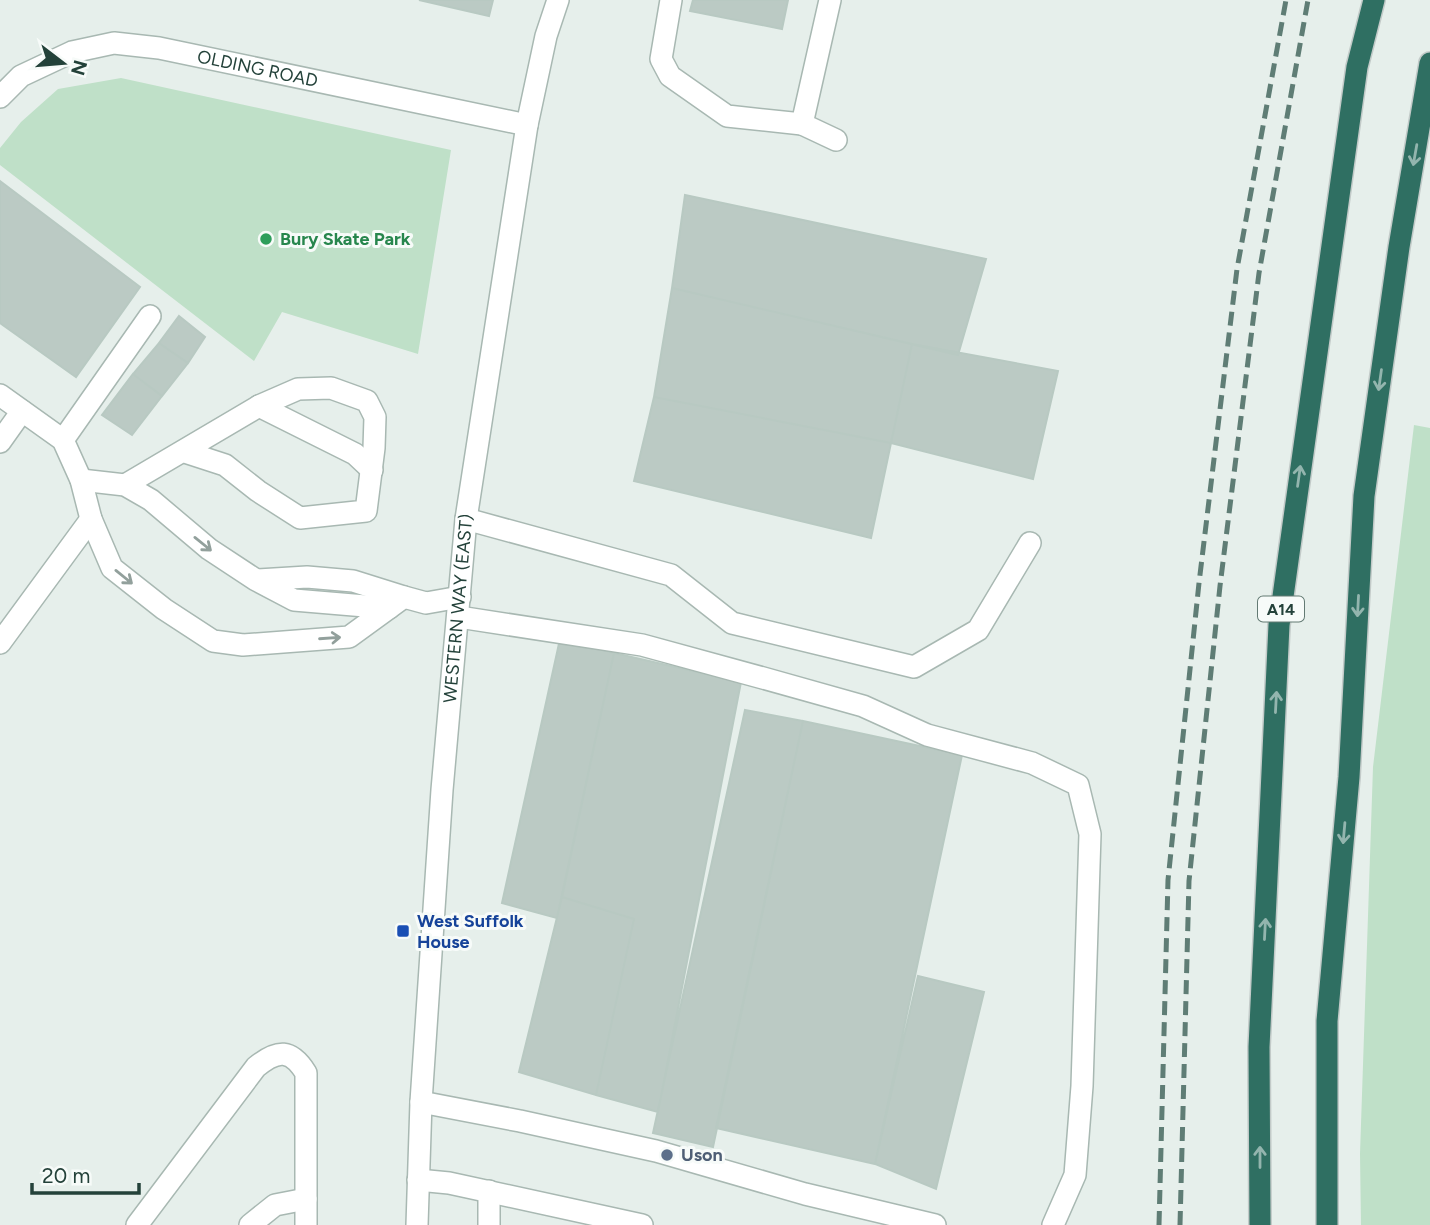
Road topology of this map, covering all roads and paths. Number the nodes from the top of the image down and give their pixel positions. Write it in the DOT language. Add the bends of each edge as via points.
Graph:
graph roads {
  1 [pos="558,0"];
  2 [pos="671,0"];
  3 [pos="830,0"];
  4 [pos="1374,0"];
  5 [pos="1430,64"];
  6 [pos="0,97"];
  7 [pos="802,124"];
  8 [pos="527,125"];
  9 [pos="836,140"];
  10 [pos="149,316"];
  11 [pos="0,395"];
  12 [pos="259,406"];
  13 [pos="22,411"];
  14 [pos="63,440"];
  15 [pos="0,442"];
  16 [pos="185,452"];
  17 [pos="372,470"];
  18 [pos="81,480"];
  19 [pos="125,485"];
  20 [pos="91,519"];
  21 [pos="466,519"];
  22 [pos="1030,543"];
  23 [pos="396,602"];
  24 [pos="459,607"];
  25 [pos="0,643"];
  26 [pos="421,1102"];
  27 [pos="418,1180"];
  28 [pos="489,1192"];
  29 [pos="306,1199"];
  30 [pos="138,1225"];
  31 [pos="250,1225"];
  32 [pos="306,1225"];
  33 [pos="417,1225"];
  34 [pos="489,1225"];
  35 [pos="642,1225"];
  36 [pos="935,1225"];
  37 [pos="1053,1225"];
  38 [pos="1260,1225"];
  39 [pos="1327,1225"];
  1 -- 8 [label="street, WESTERN WAY (EAST)"];
  2 -- 7 [label="street" via="661,59 670,76 727,116"];
  3 -- 7 [label="street"];
  38 -- 4 [label="highway, A14, one-way" via="1259,1047 1279,625 1357,67"];
  5 -- 39 [label="highway, one-way" via="1364,496 1349,777 1327,1021"];
  6 -- 8 [label="street, OLDING ROAD" via="21,76 72,52 114,43 159,48"];
  7 -- 9 [label="street"];
  8 -- 21 [label="street, WESTERN WAY (EAST)"];
  10 -- 14 [label="street"];
  11 -- 13 [label="street"];
  12 -- 16 [label="street"];
  12 -- 17 [label="street" via="355,454"];
  12 -- 17 [label="street" via="298,388 331,388 367,401 375,417"];
  13 -- 14 [label="street"];
  13 -- 15 [label="street"];
  14 -- 18 [label="street"];
  16 -- 17 [label="street" via="225,465 300,518 366,511"];
  16 -- 19 [label="street"];
  18 -- 19 [label="street"];
  18 -- 20 [label="street"];
  19 -- 23 [label="street, one-way" via="256,580 307,577 354,581"];
  20 -- 23 [label="street, one-way" via="112,568 164,610 214,641 243,645 349,637"];
  20 -- 25 [label="street"];
  21 -- 22 [label="street" via="671,575 732,623 914,667 978,630"];
  21 -- 24 [label="street, WESTERN WAY (EAST)"];
  23 -- 24 [label="street"];
  24 -- 26 [label="street, WESTERN WAY (EAST)"];
  24 -- 37 [label="street" via="642,645 863,706 927,735 1032,763 1078,785 1090,834 1082,1086 1075,1175"];
  26 -- 27 [label="street, WESTERN WAY (EAST)"];
  26 -- 36 [label="street" via="656,1152"];
  27 -- 28 [label="street"];
  27 -- 33 [label="street, WESTERN WAY (EAST)"];
  28 -- 34 [label="street"];
  28 -- 35 [label="street"];
  29 -- 30 [label="street" via="306,1073 297,1059 270,1055 256,1067"];
  29 -- 31 [label="street" via="275,1205"];
  29 -- 32 [label="street"];
}
